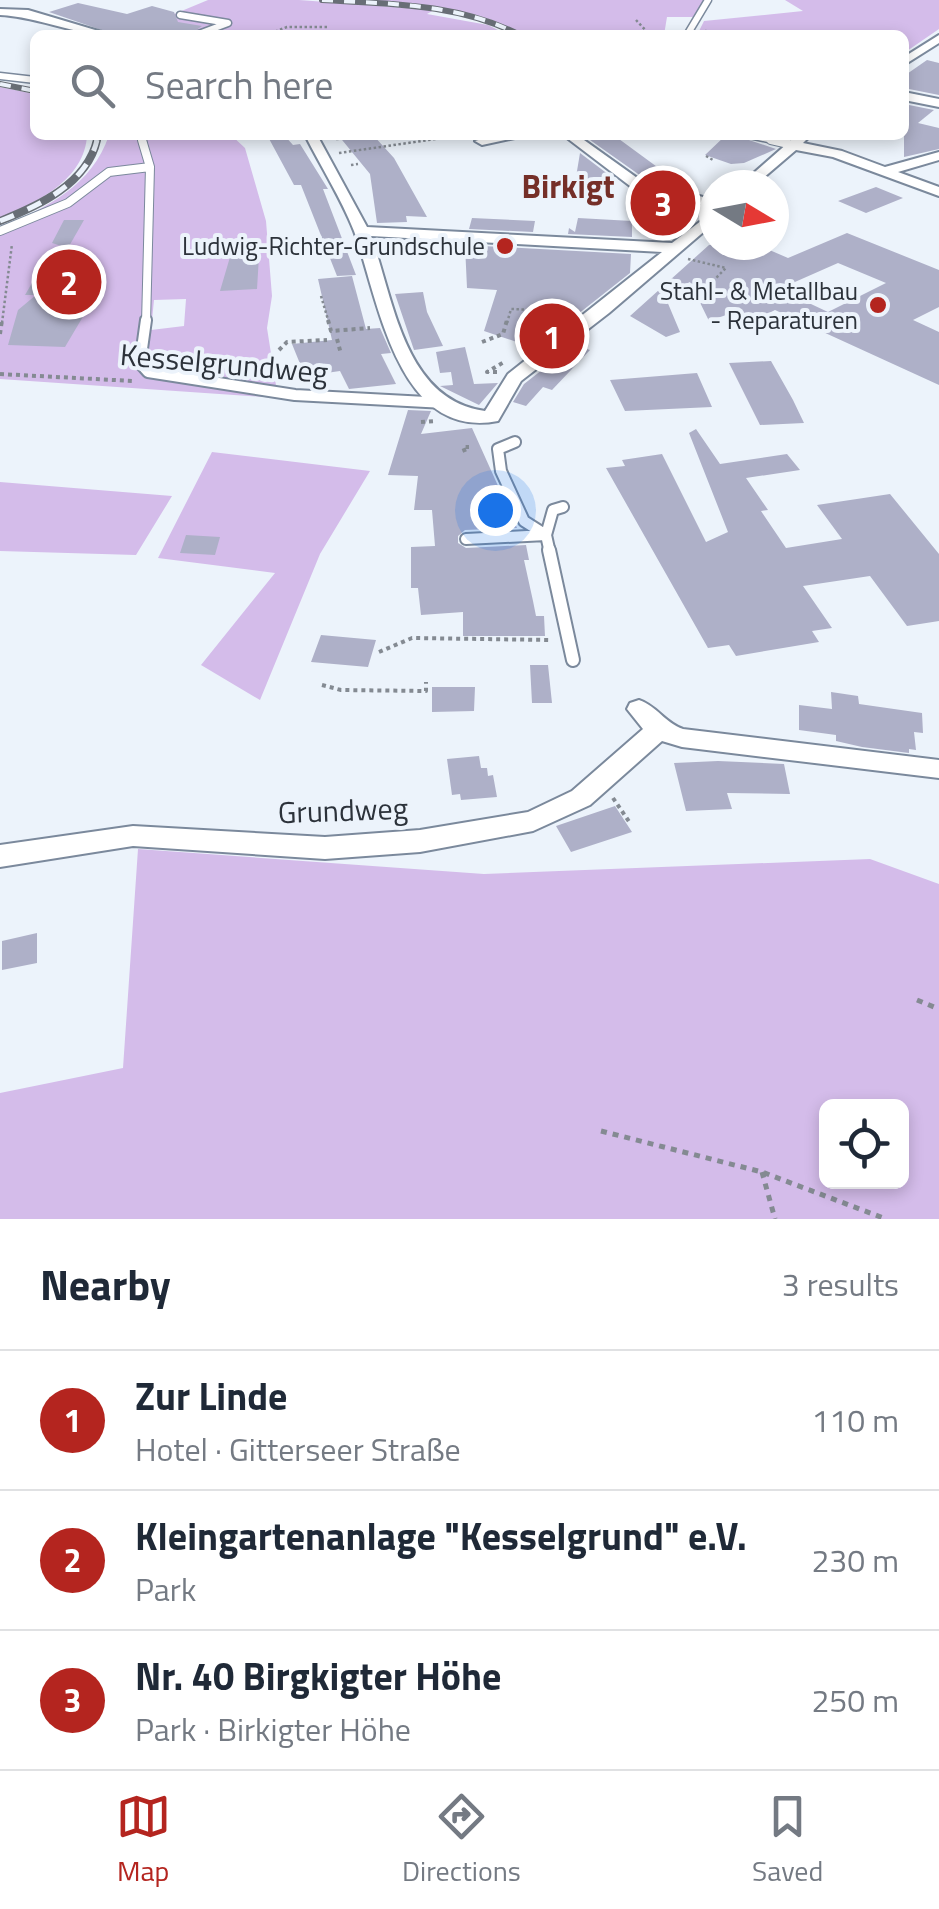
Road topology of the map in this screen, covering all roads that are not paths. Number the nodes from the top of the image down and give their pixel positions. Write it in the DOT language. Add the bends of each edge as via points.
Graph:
graph roads {
  1 [pos="708,0"];
  2 [pos="0,12"];
  3 [pos="180,15"];
  4 [pos="89,30"];
  5 [pos="209,30"];
  6 [pos="690,30"];
  7 [pos="939,38"];
  8 [pos="909,59"];
  9 [pos="0,76"];
  10 [pos="30,79"];
  11 [pos="909,97"];
  12 [pos="939,104"];
  13 [pos="142,140"];
  14 [pos="313,140"];
  15 [pos="576,140"];
  16 [pos="799,140"];
  17 [pos="939,156"];
  18 [pos="150,166"];
  19 [pos="764,170"];
  20 [pos="887,172"];
  21 [pos="939,192"];
  22 [pos="699,200"];
  23 [pos="0,231"];
  24 [pos="362,231"];
  25 [pos="699,231"];
  26 [pos="679,253"];
  27 [pos="445,403"];
  28 [pos="515,442"];
  29 [pos="562,507"];
  30 [pos="546,536"];
  31 [pos="466,539"];
  32 [pos="573,660"];
  33 [pos="639,708"];
  34 [pos="658,730"];
  35 [pos="939,769"];
  36 [pos="0,856"];
  1 -- 6 [label="lane"];
  2 -- 4 [label="street" via="28,12"];
  3 -- 5 [label="lane" via="228,23"];
  7 -- 8 [label="street"];
  9 -- 10 [label="lane"];
  11 -- 12 [label="street"];
  13 -- 18 [label="lane"];
  14 -- 24 [label="street"];
  15 -- 22 [label="street" via="635,183"];
  16 -- 19 [label="street"];
  16 -- 20 [label="street"];
  17 -- 20 [label="street"];
  18 -- 23 [label="lane" via="109,172 68,202"];
  18 -- 27 [label="lane, Kesselgrundweg" via="148,308 140,363 148,372 252,390"];
  20 -- 21 [label="street"];
  24 -- 26 [label="street"];
  24 -- 27 [label="street" via="401,352 418,380"];
  25 -- 26 [label="street"];
  26 -- 27 [label="street" via="514,378 490,416 467,416"];
  28 -- 30 [label="lane" via="498,448 501,471 524,521"];
  29 -- 30 [label="lane" via="553,510"];
  30 -- 31 [label="lane"];
  30 -- 32 [label="lane"];
  33 -- 34 [label="street"];
  34 -- 35 [label="street"];
  34 -- 36 [label="street, Grundweg" via="580,798 533,821 420,841 325,848 134,836"];
}
